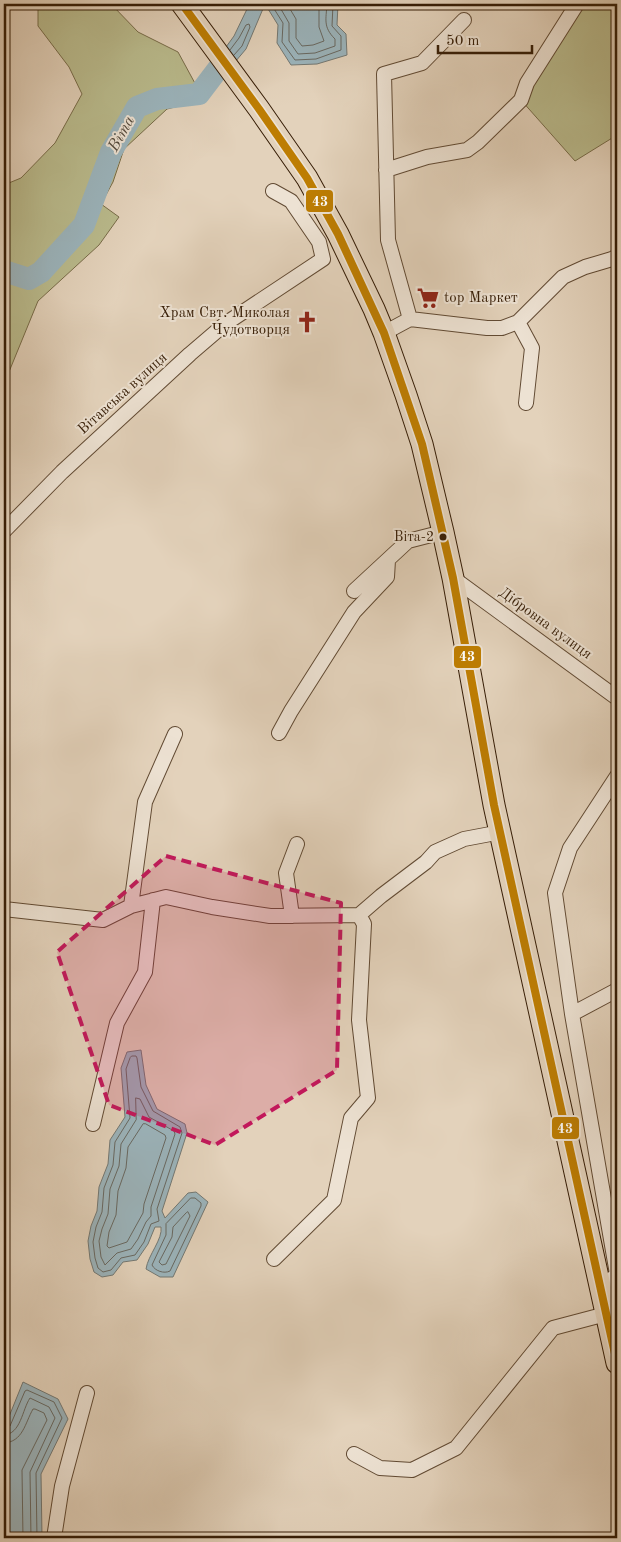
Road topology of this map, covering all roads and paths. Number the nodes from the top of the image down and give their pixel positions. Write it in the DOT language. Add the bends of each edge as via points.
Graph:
graph roads {
  1 [pos="182,4"];
  2 [pos="578,4"];
  3 [pos="464,20"];
  4 [pos="386,170"];
  5 [pos="273,191"];
  6 [pos="617,256"];
  7 [pos="410,319"];
  8 [pos="518,322"];
  9 [pos="384,333"];
  10 [pos="526,403"];
  11 [pos="4,530"];
  12 [pos="443,532"];
  13 [pos="388,560"];
  14 [pos="453,578"];
  15 [pos="354,591"];
  16 [pos="616,694"];
  17 [pos="280,733"];
  18 [pos="175,734"];
  19 [pos="617,776"];
  20 [pos="501,832"];
  21 [pos="296,844"];
  22 [pos="153,900"];
  23 [pos="131,906"];
  24 [pos="4,909"];
  25 [pos="359,914"];
  26 [pos="292,916"];
  27 [pos="617,990"];
  28 [pos="572,1014"];
  29 [pos="93,1124"];
  30 [pos="274,1259"];
  31 [pos="601,1289"];
  32 [pos="606,1314"];
  33 [pos="617,1363"];
  34 [pos="87,1393"];
  35 [pos="354,1454"];
  36 [pos="54,1538"];
  1 -- 9 [label="main road" via="307,178 338,234"];
  2 -- 4 [label="street" via="527,83 521,100 478,142 468,150 426,157"];
  3 -- 4 [label="street" via="422,63 384,74"];
  4 -- 7 [label="street" via="388,240"];
  5 -- 11 [label="street, Вітавська вулиця" via="291,202 320,242 323,259 211,336 62,472"];
  6 -- 8 [label="street" via="563,277"];
  7 -- 8 [label="street" via="487,328 502,328"];
  7 -- 9 [label="street"];
  8 -- 10 [label="street" via="532,348"];
  9 -- 12 [label="main road" via="422,444"];
  12 -- 13 [label="street" via="408,541"];
  12 -- 14 [label="main road"];
  13 -- 15 [label="street"];
  13 -- 17 [label="street" via="387,577 354,612"];
  14 -- 16 [label="street, Дібровна вулиця"];
  14 -- 20 [label="main road"];
  18 -- 23 [label="street" via="145,802"];
  19 -- 28 [label="street" via="570,848 555,893"];
  20 -- 25 [label="street" via="464,839 435,852"];
  20 -- 31 [label="main road"];
  21 -- 26 [label="street" via="286,873"];
  22 -- 23 [label="street"];
  22 -- 26 [label="street" via="166,897 270,916"];
  22 -- 29 [label="street" via="145,972 117,1023"];
  23 -- 24 [label="street" via="103,920"];
  25 -- 26 [label="street"];
  25 -- 30 [label="street" via="364,924 359,1020 368,1098 351,1118 334,1200"];
  27 -- 28 [label="street"];
  28 -- 31 [label="street" via="617,1274"];
  31 -- 32 [label="main road"];
  32 -- 33 [label="main road"];
  32 -- 35 [label="street" via="553,1328 456,1448 412,1470 380,1468"];
  34 -- 36 [label="street" via="62,1486"];
}
